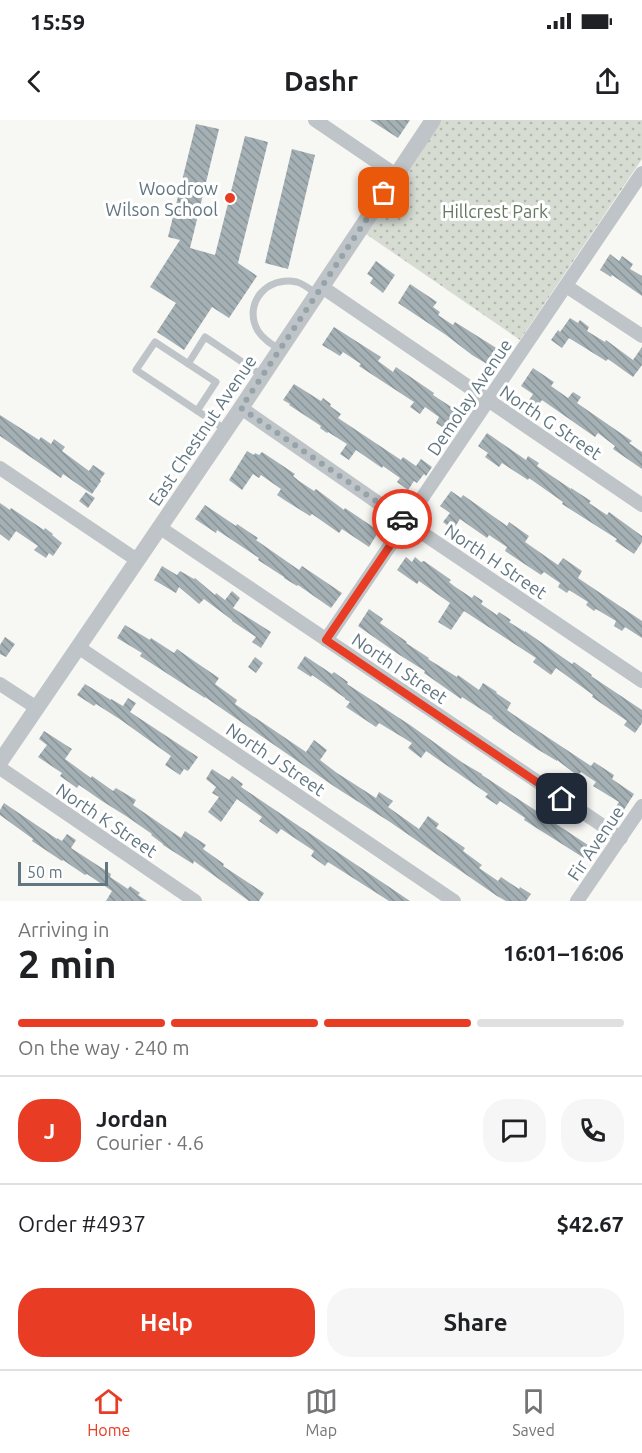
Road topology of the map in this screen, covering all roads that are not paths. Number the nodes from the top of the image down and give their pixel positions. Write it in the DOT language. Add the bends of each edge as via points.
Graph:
graph roads {
  1 [pos="315,120"];
  2 [pos="434,120"];
  3 [pos="642,173"];
  4 [pos="396,175"];
  5 [pos="566,286"];
  6 [pos="320,290"];
  7 [pos="642,336"];
  8 [pos="280,350"];
  9 [pos="188,364"];
  10 [pos="263,376"];
  11 [pos="488,401"];
  12 [pos="241,408"];
  13 [pos="197,411"];
  14 [pos="226,430"];
  15 [pos="0,468"];
  16 [pos="642,505"];
  17 [pos="406,522"];
  18 [pos="159,527"];
  19 [pos="137,560"];
  20 [pos="326,640"];
  21 [pos="78,647"];
  22 [pos="642,681"];
  23 [pos="0,684"];
  24 [pos="37,708"];
  25 [pos="0,762"];
  26 [pos="0,768"];
  27 [pos="642,806"];
  28 [pos="621,838"];
  29 [pos="195,901"];
  30 [pos="454,901"];
  31 [pos="577,901"];
  1 -- 4 [label="street"];
  2 -- 4 [label="street, East Chestnut Avenue"];
  3 -- 5 [label="street, Demolay Avenue"];
  4 -- 6 [label="street, East Chestnut Avenue"];
  5 -- 7 [label="street"];
  5 -- 11 [label="street, Demolay Avenue"];
  6 -- 8 [label="street, East Chestnut Avenue"];
  6 -- 8 [label="lane" via="284,280 259,295 254,323 258,332"];
  6 -- 11 [label="street, North G Street"];
  8 -- 10 [label="street, East Chestnut Avenue"];
  9 -- 10 [label="lane" via="205,337"];
  9 -- 13 [label="lane" via="216,382"];
  9 -- 13 [label="lane" via="155,342 136,370"];
  10 -- 12 [label="street, East Chestnut Avenue"];
  11 -- 16 [label="street, North G Street"];
  11 -- 17 [label="street, Demolay Avenue"];
  12 -- 14 [label="street, East Chestnut Avenue"];
  12 -- 17 [label="street, North H Street"];
  13 -- 14 [label="lane"];
  14 -- 18 [label="street, East Chestnut Avenue"];
  15 -- 19 [label="street"];
  17 -- 20 [label="street, Demolay Avenue"];
  17 -- 22 [label="street, North H Street"];
  18 -- 19 [label="street, East Chestnut Avenue"];
  18 -- 20 [label="street, North I Street"];
  19 -- 21 [label="street, East Chestnut Avenue"];
  20 -- 28 [label="street, North I Street"];
  21 -- 24 [label="street, East Chestnut Avenue"];
  21 -- 30 [label="street, North J Street"];
  23 -- 24 [label="street"];
  24 -- 25 [label="street, East Chestnut Avenue"];
  26 -- 29 [label="street, North K Street"];
  27 -- 28 [label="street, Fir Avenue"];
  28 -- 31 [label="street, Fir Avenue"];
}
